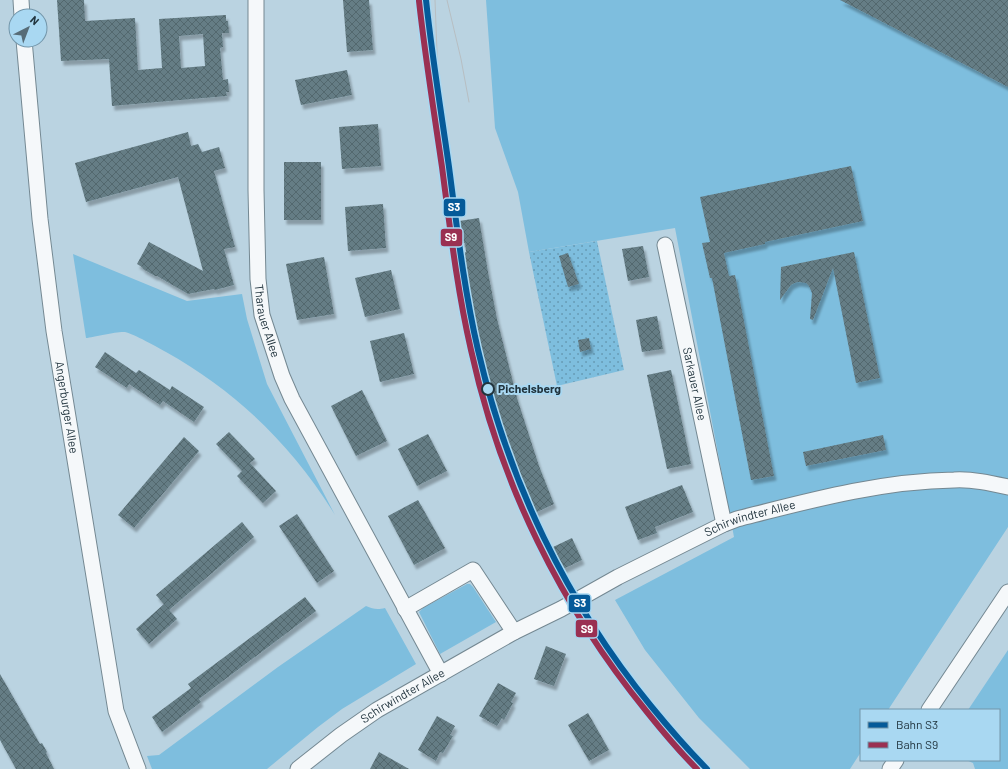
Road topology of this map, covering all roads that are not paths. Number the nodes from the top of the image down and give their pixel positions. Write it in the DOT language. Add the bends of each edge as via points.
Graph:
graph roads {
  1 [pos="256,0"];
  2 [pos="25,48"];
  3 [pos="665,245"];
  4 [pos="1008,487"];
  5 [pos="724,524"];
  6 [pos="1008,592"];
  7 [pos="405,609"];
  8 [pos="514,632"];
  9 [pos="441,674"];
  10 [pos="930,709"];
  11 [pos="138,769"];
  12 [pos="298,769"];
  1 -- 7 [label="street, Tharauer Allee" via="256,190 258,279 262,315 292,399"];
  2 -- 11 [label="street, Angerburger Allee" via="40,219 54,331 116,711"];
  3 -- 5 [label="street, Sarkauer Allee"];
  4 -- 5 [label="street, Schirwindter Allee" via="954,480 879,487 824,497"];
  5 -- 8 [label="street, Schirwindter Allee"];
  6 -- 10 [label="street"];
  7 -- 8 [label="street" via="473,570"];
  7 -- 9 [label="street, Tharauer Allee"];
  8 -- 9 [label="street, Schirwindter Allee"];
  9 -- 12 [label="street, Schirwindter Allee" via="377,710"];
}
